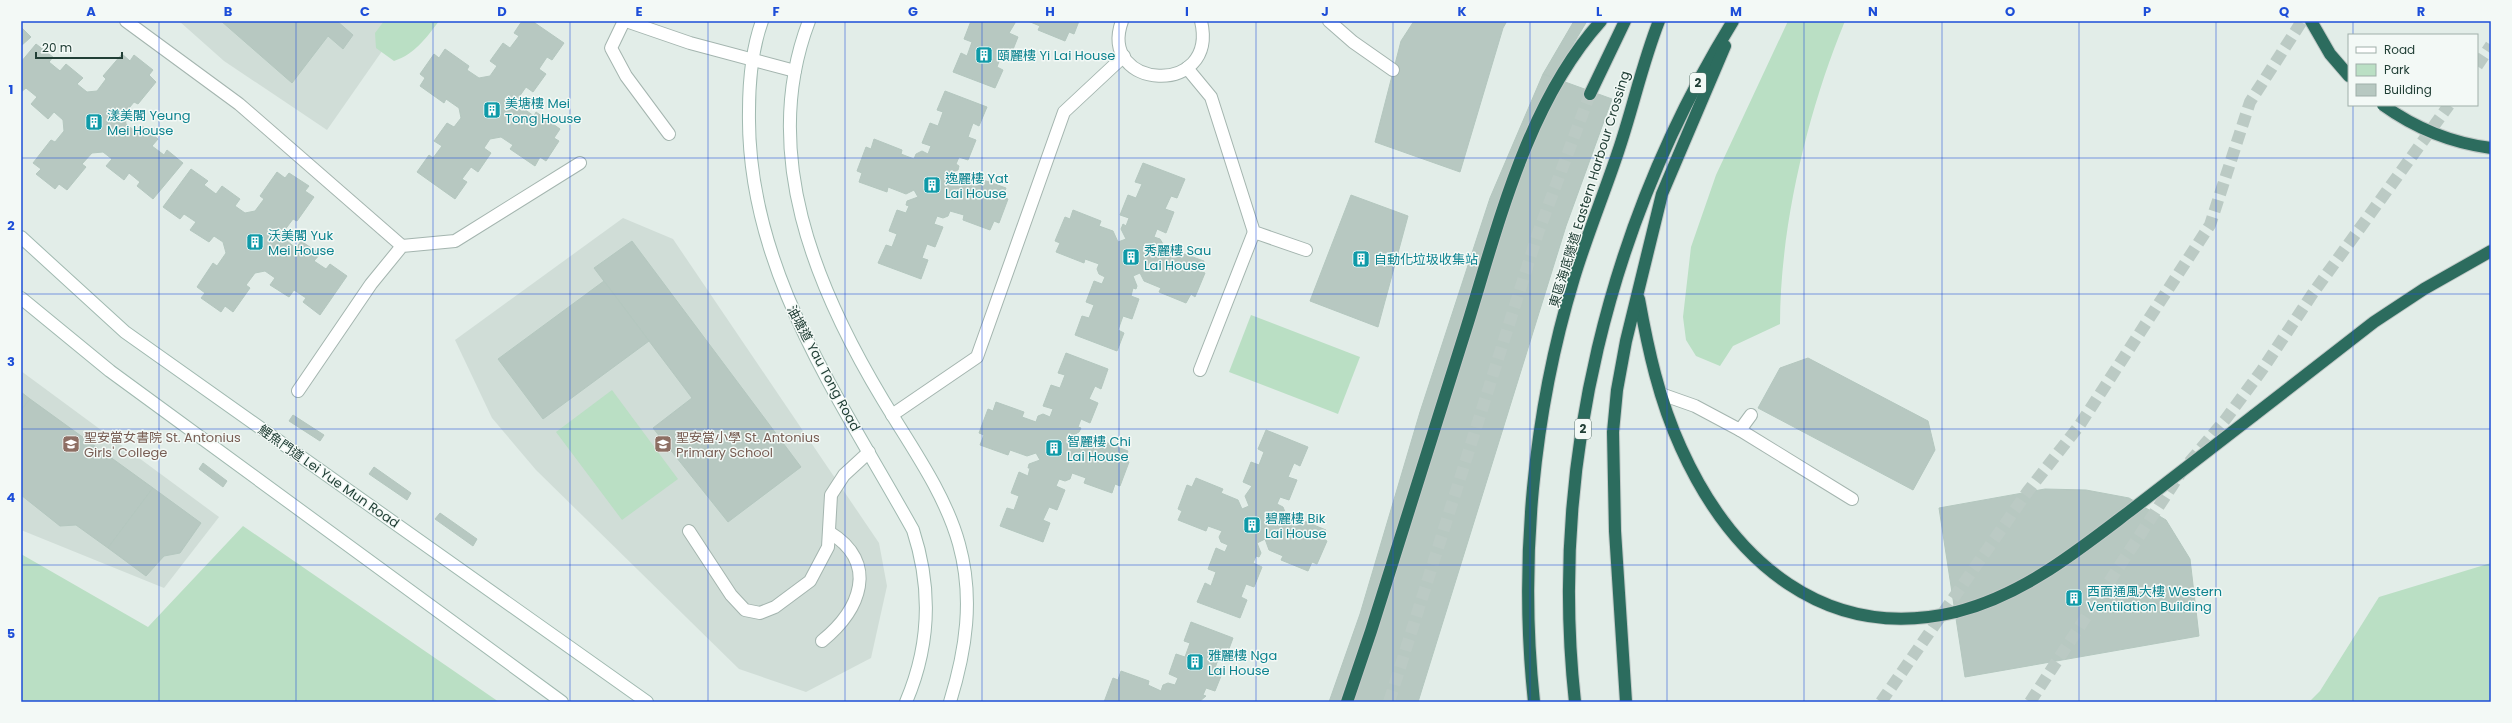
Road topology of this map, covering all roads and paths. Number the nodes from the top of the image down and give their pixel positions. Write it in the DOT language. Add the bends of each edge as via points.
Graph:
graph roads {
  1 [pos="126,21"];
  2 [pos="625,21"];
  3 [pos="762,21"];
  4 [pos="809,21"];
  5 [pos="1122,21"];
  6 [pos="1201,21"];
  7 [pos="1329,21"];
  8 [pos="1601,21"];
  9 [pos="1625,21"];
  10 [pos="1659,21"];
  11 [pos="1733,21"];
  12 [pos="1737,21"];
  13 [pos="2311,21"];
  14 [pos="1124,56"];
  15 [pos="753,60"];
  16 [pos="1187,68"];
  17 [pos="1393,70"];
  18 [pos="795,71"];
  19 [pos="2348,75"];
  20 [pos="1590,94"];
  21 [pos="2385,106"];
  22 [pos="669,134"];
  23 [pos="2491,148"];
  24 [pos="580,163"];
  25 [pos="1254,232"];
  26 [pos="21,237"];
  27 [pos="402,246"];
  28 [pos="1306,250"];
  29 [pos="2491,251"];
  30 [pos="1638,295"];
  31 [pos="21,298"];
  32 [pos="1200,370"];
  33 [pos="298,391"];
  34 [pos="1661,394"];
  35 [pos="892,415"];
  36 [pos="1751,415"];
  37 [pos="1740,430"];
  38 [pos="869,452"];
  39 [pos="1852,499"];
  40 [pos="689,531"];
  41 [pos="829,532"];
  42 [pos="822,641"];
  43 [pos="562,702"];
  44 [pos="647,702"];
  45 [pos="906,702"];
  46 [pos="950,702"];
  47 [pos="1347,702"];
  48 [pos="1534,702"];
  49 [pos="1575,702"];
  50 [pos="1626,702"];
  1 -- 27 [label="street" via="239,104"];
  2 -- 15 [label="street" via="690,43"];
  2 -- 22 [label="street" via="611,48 626,76"];
  3 -- 15 [label="street, 油塘道 Yau Tong Road"];
  4 -- 18 [label="street"];
  5 -- 14 [label="street" via="1119,43"];
  6 -- 16 [label="street" via="1202,46"];
  7 -- 17 [label="street" via="1353,42"];
  8 -- 47 [label="highway" via="1587,36 1557,81 1513,183 1372,631"];
  9 -- 20 [label="highway"];
  10 -- 48 [label="highway, 東區海底隧道 Eastern Harbour Crossing" via="1647,52 1618,151 1573,279 1543,413 1530,550 1529,618"];
  11 -- 49 [label="highway, 2" via="1709,61 1657,166 1633,228 1596,355 1575,485 1571,551 1570,618"];
  12 -- 30 [label="highway" via="1662,194"];
  13 -- 19 [label="highway" via="2330,54"];
  14 -- 16 [label="street" via="1133,68 1146,75 1160,78 1174,75"];
  14 -- 35 [label="street" via="1064,112 977,357"];
  15 -- 18 [label="street"];
  15 -- 38 [label="street, 油塘道 Yau Tong Road" via="749,97 749,151 759,213 771,255 812,351"];
  16 -- 25 [label="street" via="1211,97"];
  18 -- 35 [label="street" via="790,128 791,164 797,202 810,250 825,290 857,356"];
  21 -- 23 [label="highway, bridge" via="2420,127 2451,139"];
  24 -- 27 [label="street" via="455,241"];
  25 -- 28 [label="street"];
  25 -- 32 [label="street"];
  26 -- 44 [label="street, 鯉魚門道 Lei Yue Mun Road" via="125,332"];
  27 -- 33 [label="street" via="371,284"];
  29 -- 34 [label="highway, bridge" via="2424,289 2374,322 2067,558 2014,591 1989,602 1956,612 1917,619 1857,615 1817,601 1776,577 1743,545 1706,496 1681,448"];
  30 -- 34 [label="highway" via="1648,348"];
  30 -- 50 [label="highway" via="1626,342 1613,432 1615,531"];
  31 -- 43 [label="street" via="110,371"];
  34 -- 37 [label="street" via="1695,406"];
  35 -- 46 [label="street" via="946,510 959,545 968,610 965,642"];
  36 -- 37 [label="street"];
  37 -- 39 [label="street"];
  38 -- 41 [label="street" via="844,475 831,495"];
  38 -- 45 [label="street, 油塘道 Yau Tong Road" via="913,530 922,556 926,583 927,632"];
  40 -- 41 [label="street" via="731,595 745,610 760,613 775,607 810,581 828,547"];
  41 -- 42 [label="street" via="841,540 855,557 861,581 854,605 839,627"];
}
